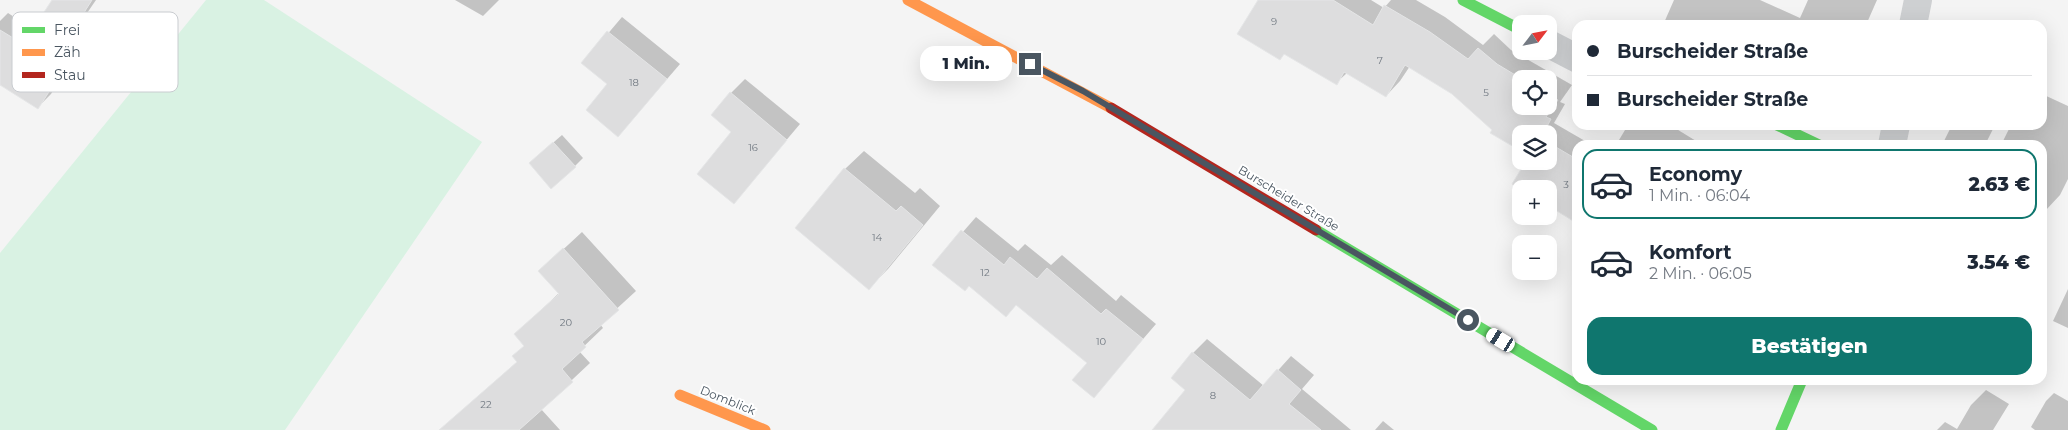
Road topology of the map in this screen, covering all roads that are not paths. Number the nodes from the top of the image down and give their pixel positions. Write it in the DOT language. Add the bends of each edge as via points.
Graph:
graph roads {
  1 [pos="908,0"];
  2 [pos="1463,0"];
  3 [pos="1918,0"];
  4 [pos="1915,20"];
  5 [pos="1512,25"];
  6 [pos="1558,49"];
  7 [pos="1572,56"];
  8 [pos="1788,130"];
  9 [pos="1808,140"];
  10 [pos="1572,382"];
  11 [pos="1576,385"];
  12 [pos="1800,385"];
  13 [pos="680,395"];
  14 [pos="765,430"];
  15 [pos="1652,430"];
  16 [pos="1781,430"];
  1 -- 10 [label="main road, Burscheider Straße" via="1083,91"];
  2 -- 5 [label="main road"];
  3 -- 4 [label="street"];
  6 -- 7 [label="street"];
  8 -- 9 [label="main road"];
  11 -- 15 [label="main road, Burscheider Straße"];
  12 -- 16 [label="main road"];
  13 -- 14 [label="main road, Domblick"];
}
